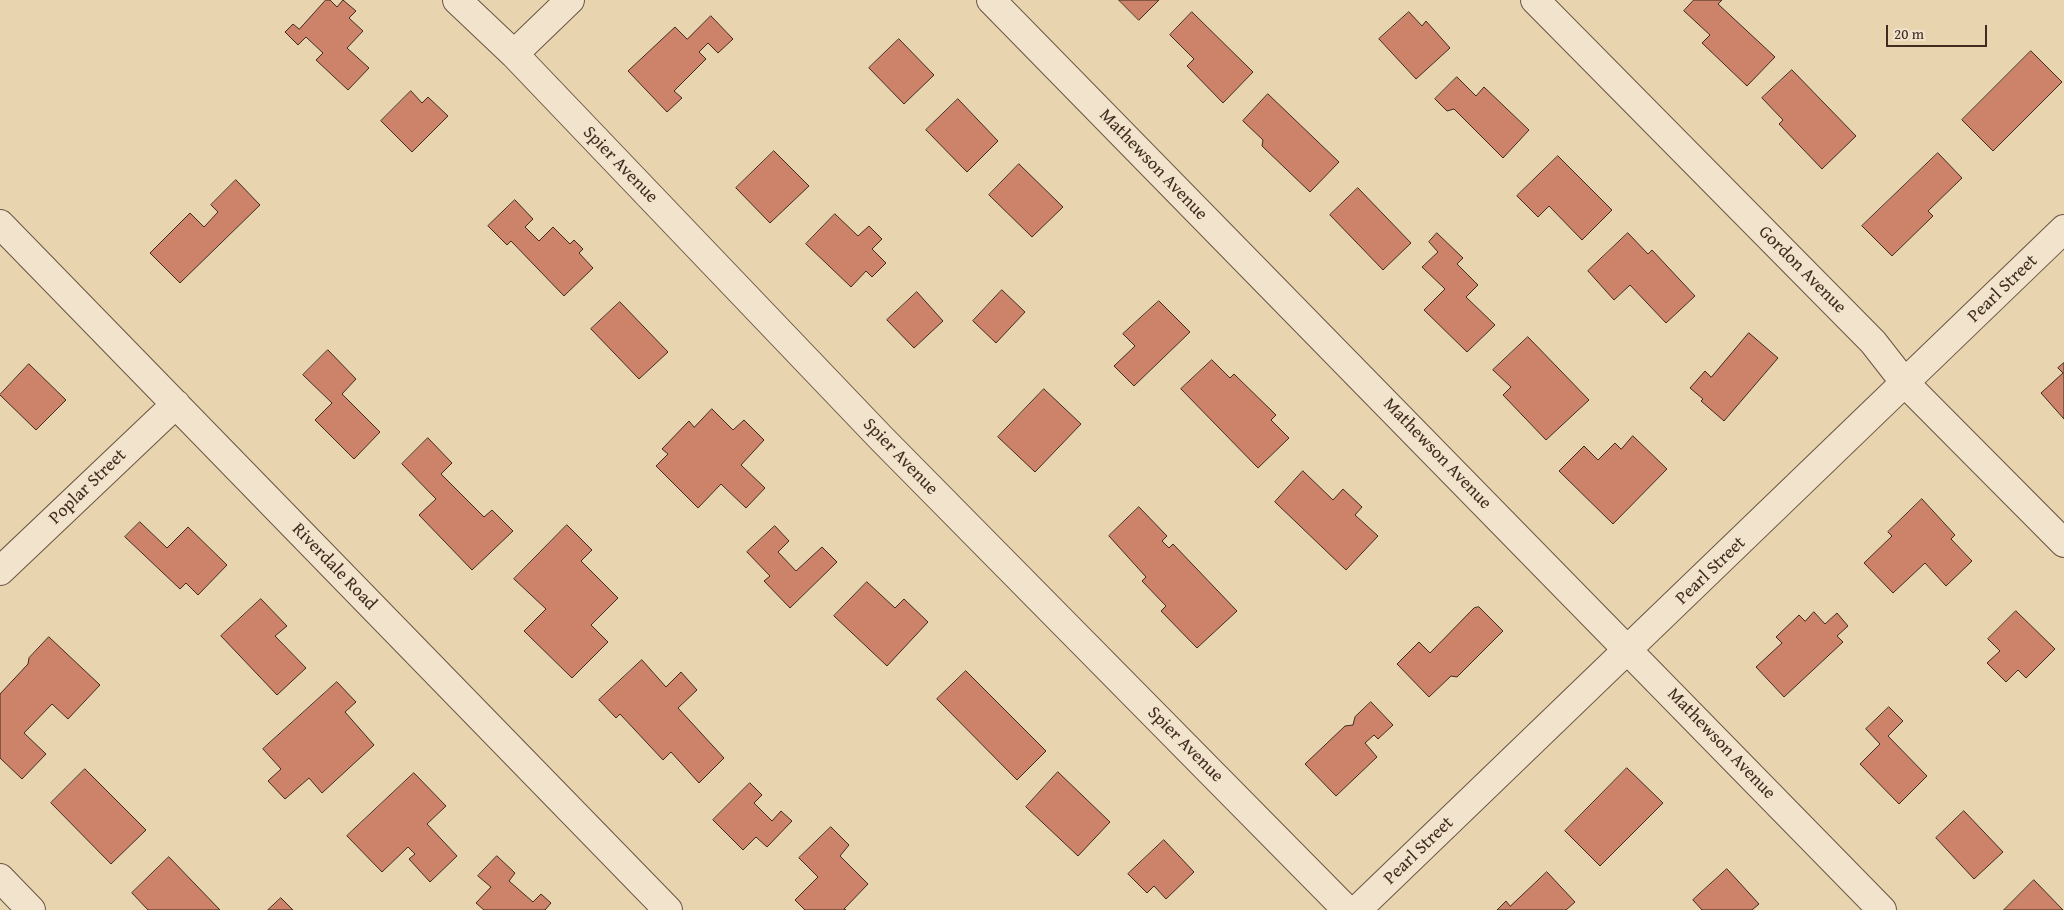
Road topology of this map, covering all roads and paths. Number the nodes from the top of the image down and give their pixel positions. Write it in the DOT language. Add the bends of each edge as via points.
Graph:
graph roads {
  1 [pos="458,0"];
  2 [pos="570,0"];
  3 [pos="991,0"];
  4 [pos="1536,0"];
  5 [pos="514,54"];
  6 [pos="0,224"];
  7 [pos="2064,230"];
  8 [pos="1905,383"];
  9 [pos="176,404"];
  10 [pos="2064,543"];
  11 [pos="0,571"];
  12 [pos="1629,650"];
  13 [pos="0,878"];
  14 [pos="31,910"];
  15 [pos="668,910"];
  16 [pos="1347,910"];
  17 [pos="1357,910"];
  18 [pos="1882,910"];
  1 -- 5 [label="street, Spier Avenue"];
  2 -- 5 [label="street"];
  3 -- 12 [label="street, Mathewson Avenue"];
  4 -- 8 [label="street, Gordon Avenue" via="1873,342"];
  5 -- 16 [label="street, Spier Avenue" via="881,438"];
  6 -- 9 [label="street, Riverdale Road"];
  7 -- 8 [label="street, Pearl Street"];
  8 -- 10 [label="street, Gordon Avenue"];
  8 -- 12 [label="street, Pearl Street"];
  9 -- 11 [label="street, Poplar Street"];
  9 -- 15 [label="street, Riverdale Road"];
  12 -- 17 [label="street, Pearl Street"];
  12 -- 18 [label="street, Mathewson Avenue"];
  13 -- 14 [label="street"];
}
